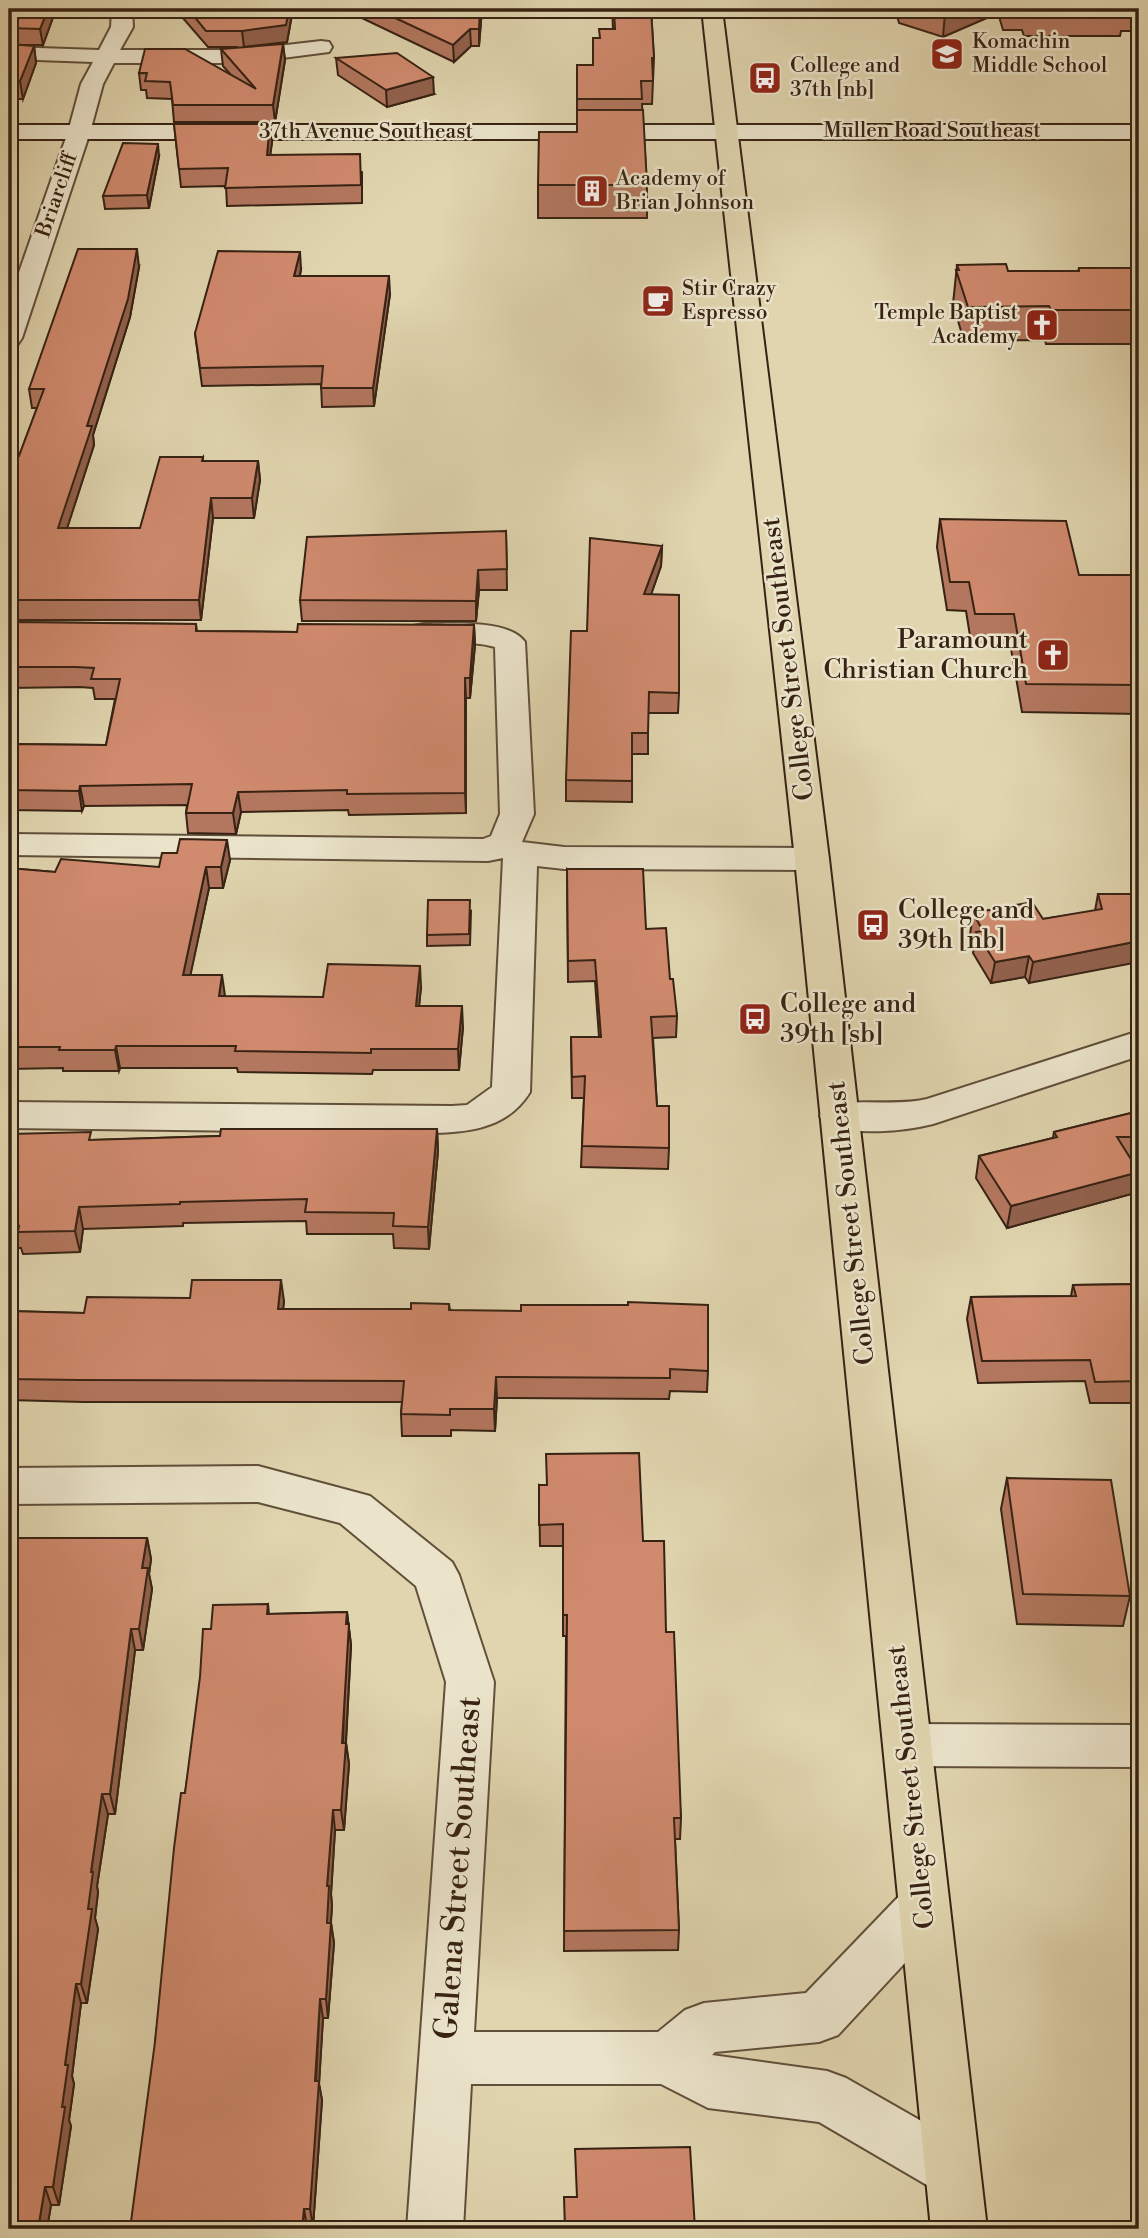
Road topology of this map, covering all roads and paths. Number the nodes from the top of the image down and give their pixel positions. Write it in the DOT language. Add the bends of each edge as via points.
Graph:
graph roads {
  1 [pos="122,9"];
  2 [pos="712,9"];
  3 [pos="321,47"];
  4 [pos="9,52"];
  5 [pos="109,55"];
  6 [pos="9,132"];
  7 [pos="79,132"];
  8 [pos="724,132"];
  9 [pos="1139,132"];
  10 [pos="9,338"];
  11 [pos="401,633"];
  12 [pos="9,845"];
  13 [pos="509,849"];
  14 [pos="812,859"];
  15 [pos="1139,1043"];
  16 [pos="9,1115"];
  17 [pos="839,1116"];
  18 [pos="9,1486"];
  19 [pos="909,1745"];
  20 [pos="1139,1746"];
  21 [pos="923,1907"];
  22 [pos="446,2058"];
  23 [pos="667,2058"];
  24 [pos="952,2169"];
  25 [pos="435,2229"];
  26 [pos="959,2229"];
  1 -- 5 [label="street, Briarcliff" via="122,27"];
  2 -- 8 [label="main road, College Street Southeast"];
  3 -- 5 [label="street" via="279,56"];
  4 -- 5 [label="street"];
  5 -- 7 [label="street, Briarcliff" via="92,85"];
  6 -- 7 [label="street, 37th Avenue Southeast"];
  7 -- 8 [label="street, 37th Avenue Southeast"];
  7 -- 10 [label="street, Briarcliff"];
  8 -- 9 [label="street, Mullen Road Southeast"];
  8 -- 14 [label="main road, College Street Southeast"];
  11 -- 13 [label="street" via="482,634 510,642 517,814 505,842"];
  12 -- 13 [label="street"];
  13 -- 14 [label="street" via="564,858"];
  13 -- 16 [label="street" via="511,1092 488,1114 424,1120"];
  14 -- 17 [label="main road, College Street Southeast"];
  15 -- 17 [label="street" via="953,1106 923,1113"];
  17 -- 19 [label="main road, College Street Southeast"];
  18 -- 22 [label="street, Galena Street Southeast" via="258,1484 354,1509 436,1575 470,1682"];
  19 -- 20 [label="street"];
  19 -- 21 [label="main road, College Street Southeast"];
  21 -- 23 [label="street" via="819,2017 704,2028"];
  21 -- 24 [label="main road, College Street Southeast"];
  22 -- 23 [label="street"];
  22 -- 25 [label="street, Galena Street Southeast"];
  23 -- 24 [label="street" via="708,2082 827,2097"];
  24 -- 26 [label="main road, College Street Southeast"];
}
